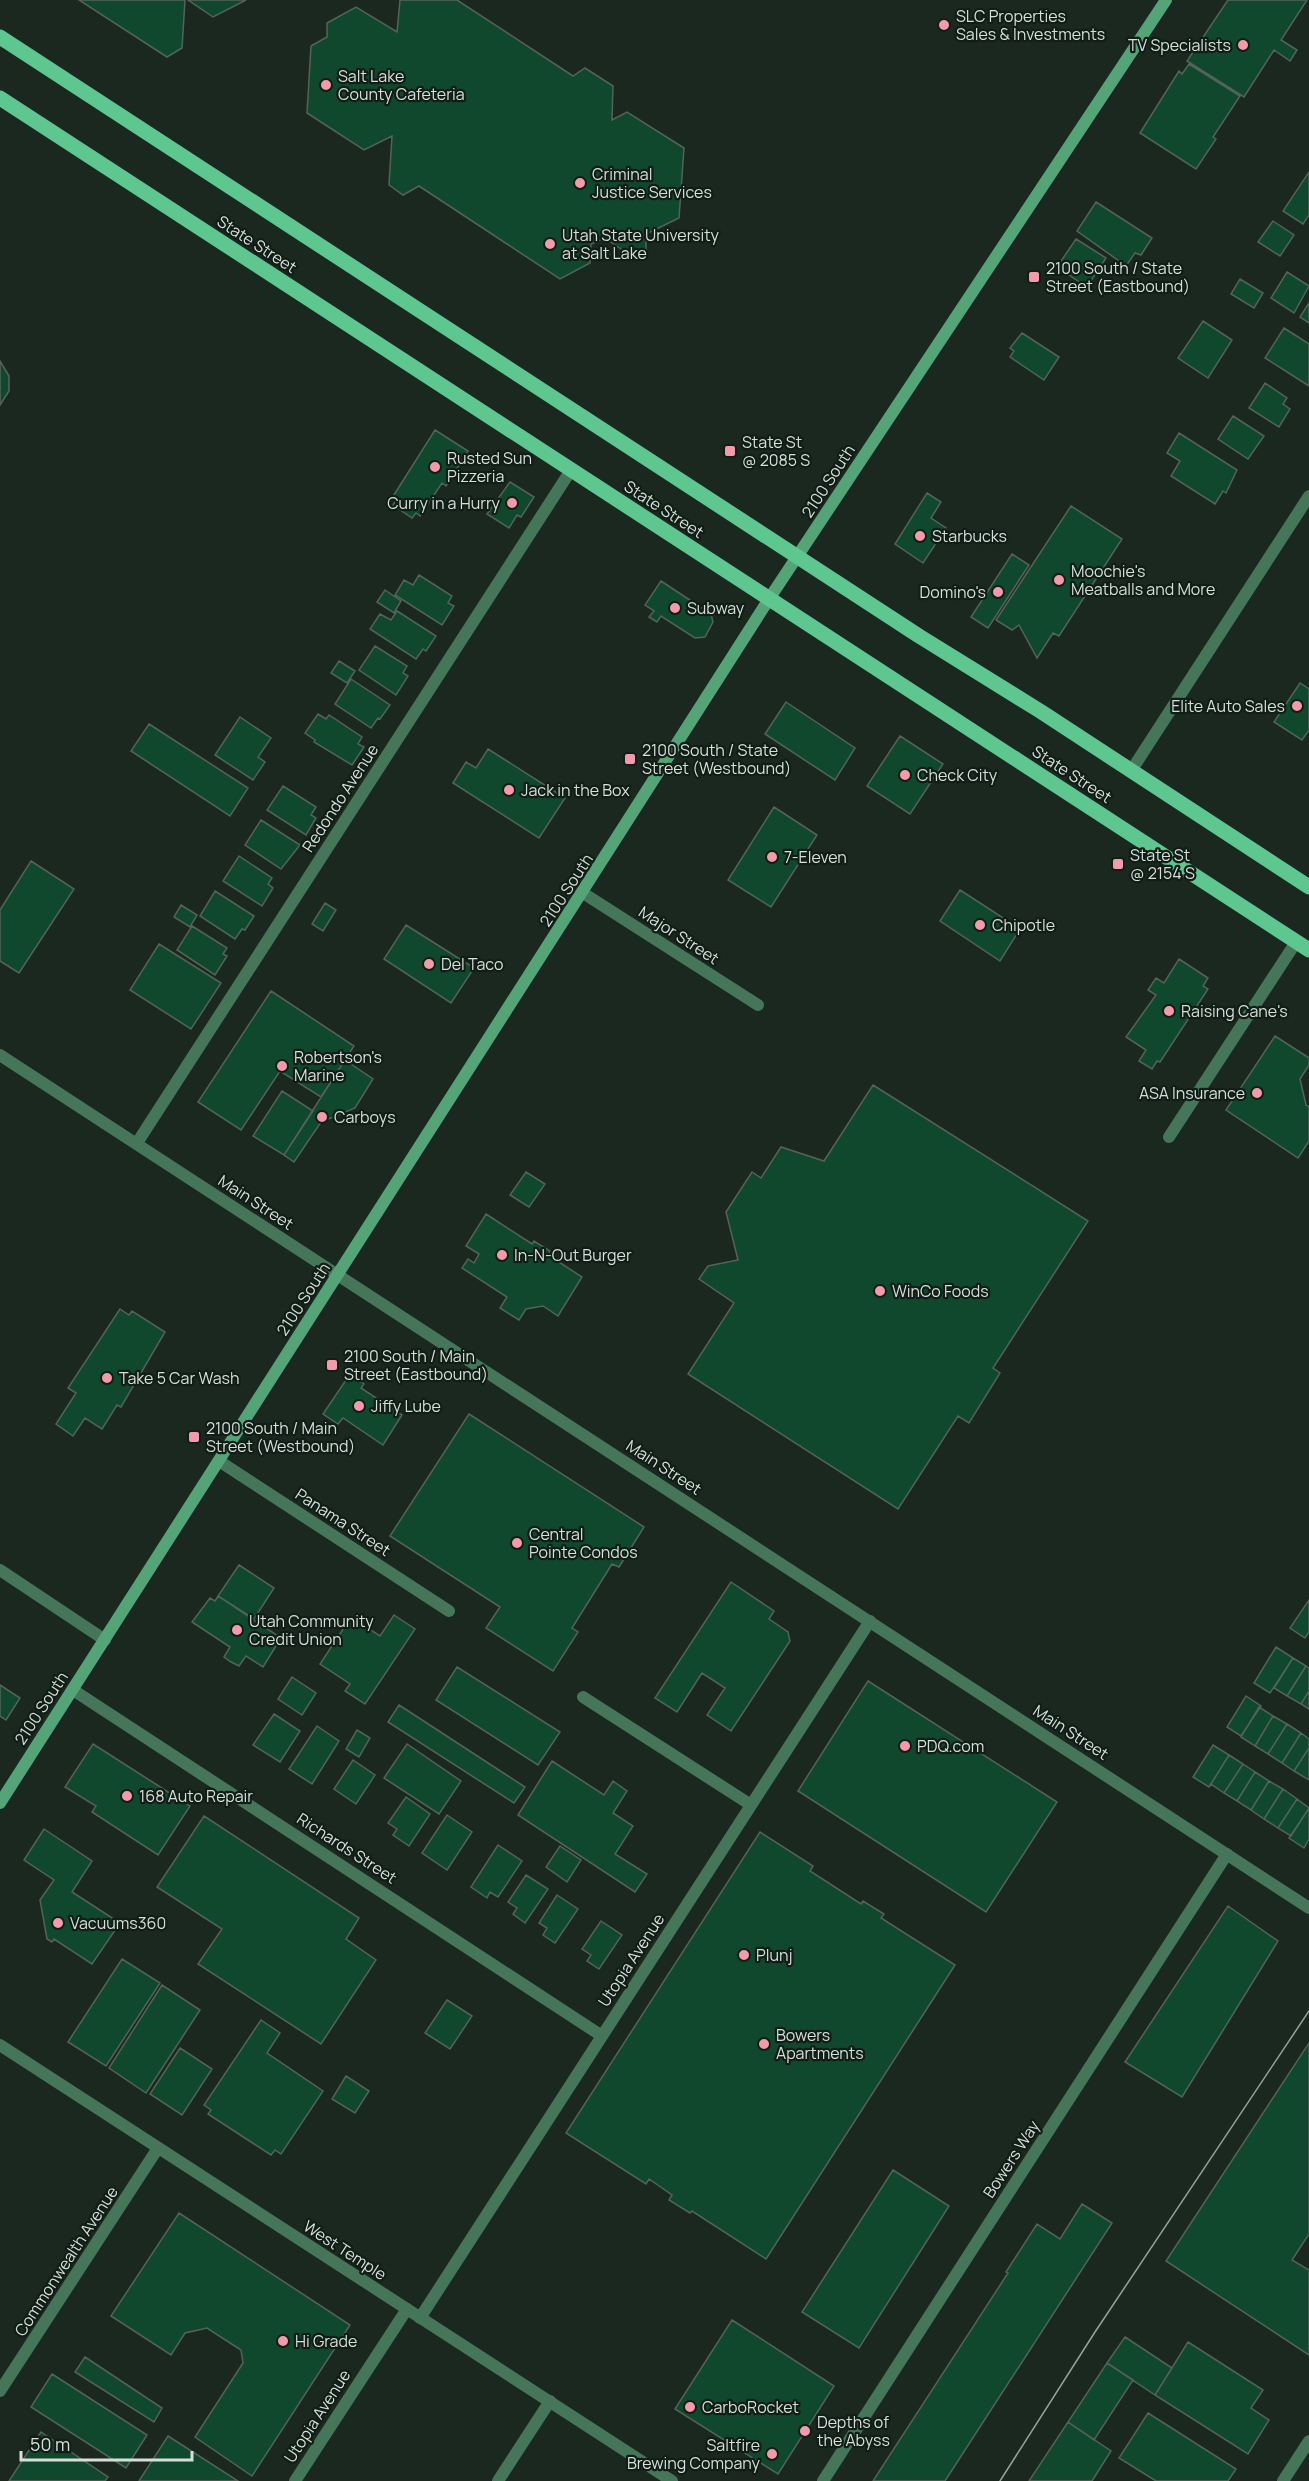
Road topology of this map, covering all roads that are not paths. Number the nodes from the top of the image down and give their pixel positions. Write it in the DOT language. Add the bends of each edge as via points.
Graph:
graph roads {
  1 [pos="1167,0"];
  2 [pos="0,37"];
  3 [pos="0,98"];
  4 [pos="571,470"];
  5 [pos="1309,496"];
  6 [pos="798,557"];
  7 [pos="769,599"];
  8 [pos="1131,771"];
  9 [pos="1309,887"];
  10 [pos="583,893"];
  11 [pos="1302,939"];
  12 [pos="1309,950"];
  13 [pos="758,1005"];
  14 [pos="0,1055"];
  15 [pos="1169,1137"];
  16 [pos="137,1143"];
  17 [pos="338,1275"];
  18 [pos="219,1461"];
  19 [pos="0,1570"];
  20 [pos="449,1611"];
  21 [pos="870,1621"];
  22 [pos="105,1640"];
  23 [pos="73,1690"];
  24 [pos="583,1697"];
  25 [pos="0,1803"];
  26 [pos="751,1805"];
  27 [pos="1227,1854"];
  28 [pos="1309,1908"];
  29 [pos="602,2036"];
  30 [pos="0,2045"];
  31 [pos="158,2148"];
  32 [pos="407,2309"];
  33 [pos="420,2318"];
  34 [pos="0,2391"];
  35 [pos="550,2402"];
  36 [pos="1309,2441"];
  37 [pos="295,2481"];
  38 [pos="498,2481"];
  39 [pos="672,2481"];
  40 [pos="823,2481"];
  41 [pos="1283,2481"];
  1 -- 6 [label="main road, 2100 South"];
  2 -- 6 [label="main road, State Street"];
  3 -- 4 [label="main road, State Street"];
  4 -- 7 [label="main road, State Street"];
  4 -- 16 [label="street, Redondo Avenue"];
  5 -- 8 [label="street"];
  6 -- 7 [label="main road, 2100 South"];
  6 -- 8 [label="main road, State Street"];
  7 -- 10 [label="main road, 2100 South"];
  7 -- 11 [label="main road, State Street"];
  8 -- 9 [label="main road, State Street"];
  10 -- 13 [label="street, Major Street"];
  10 -- 17 [label="main road, 2100 South"];
  11 -- 12 [label="main road, State Street"];
  11 -- 15 [label="street"];
  14 -- 16 [label="street, Main Street"];
  16 -- 17 [label="street, Main Street"];
  17 -- 18 [label="main road, 2100 South"];
  17 -- 21 [label="street, Main Street"];
  18 -- 20 [label="street, Panama Street"];
  18 -- 22 [label="main road, 2100 South"];
  19 -- 22 [label="street"];
  21 -- 26 [label="street, Utopia Avenue"];
  21 -- 27 [label="street, Main Street"];
  22 -- 23 [label="main road, 2100 South"];
  23 -- 25 [label="main road, 2100 South"];
  23 -- 29 [label="street, Richards Street"];
  24 -- 26 [label="street"];
  26 -- 29 [label="street, Utopia Avenue"];
  27 -- 28 [label="street, Main Street"];
  27 -- 40 [label="street, Bowers Way"];
  29 -- 33 [label="street, Utopia Avenue"];
  30 -- 31 [label="street, West Temple"];
  31 -- 32 [label="street, West Temple"];
  31 -- 34 [label="street, Commonwealth Avenue"];
  32 -- 33 [label="street, West Temple"];
  32 -- 37 [label="street, Utopia Avenue"];
  33 -- 35 [label="street, West Temple"];
  35 -- 38 [label="street"];
  35 -- 39 [label="street, West Temple"];
  36 -- 41 [label="street"];
}
